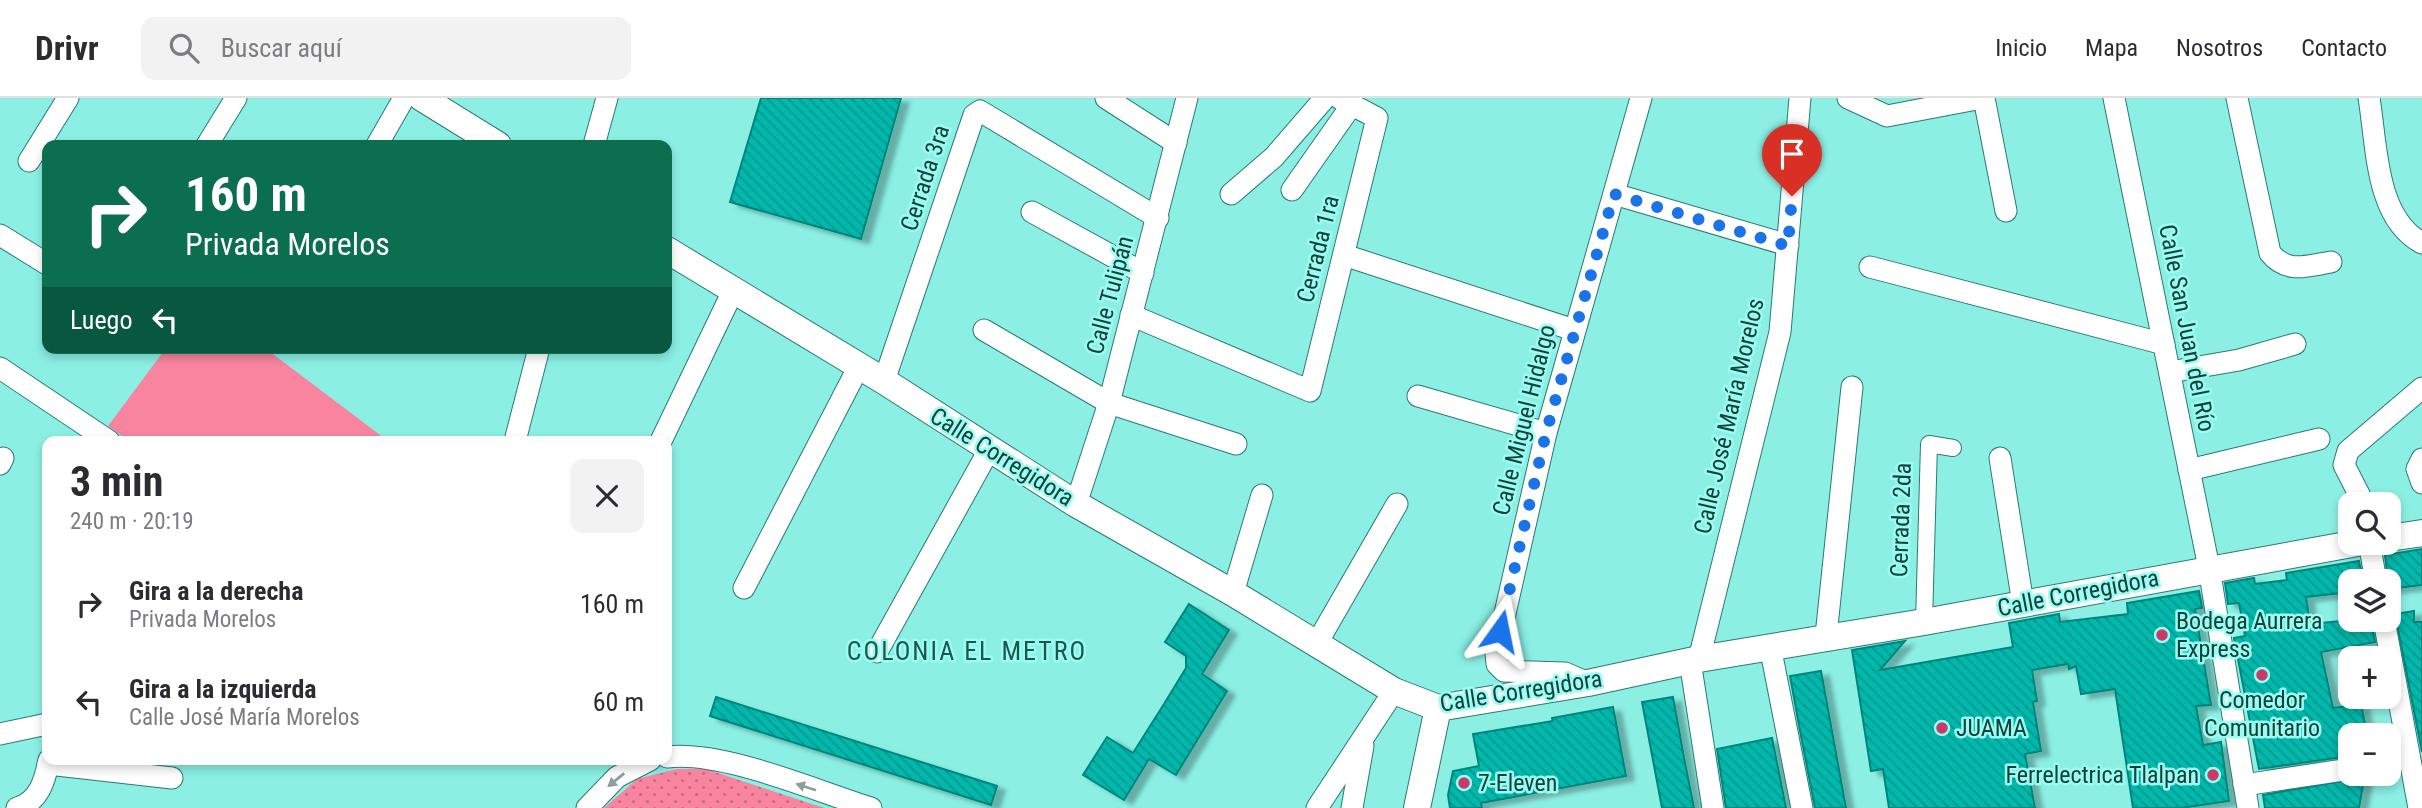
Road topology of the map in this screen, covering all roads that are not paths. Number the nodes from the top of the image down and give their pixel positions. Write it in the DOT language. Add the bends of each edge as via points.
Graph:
graph roads {
  1 [pos="68,98"];
  2 [pos="236,98"];
  3 [pos="404,98"];
  4 [pos="422,98"];
  5 [pos="607,98"];
  6 [pos="1106,98"];
  7 [pos="1187,98"];
  8 [pos="1325,98"];
  9 [pos="1641,98"];
  10 [pos="1800,98"];
  11 [pos="1848,98"];
  12 [pos="1983,98"];
  13 [pos="2113,98"];
  14 [pos="2237,98"];
  15 [pos="2369,98"];
  16 [pos="1345,102"];
  17 [pos="210,140"];
  18 [pos="380,140"];
  19 [pos="490,140"];
  20 [pos="595,140"];
  21 [pos="1176,143"];
  22 [pos="29,161"];
  23 [pos="1292,190"];
  24 [pos="1231,194"];
  25 [pos="1614,194"];
  26 [pos="2006,211"];
  27 [pos="1032,212"];
  28 [pos="1158,218"];
  29 [pos="0,235"];
  30 [pos="2422,243"];
  31 [pos="1788,246"];
  32 [pos="672,253"];
  33 [pos="1344,255"];
  34 [pos="42,261"];
  35 [pos="2331,262"];
  36 [pos="1870,267"];
  37 [pos="1143,273"];
  38 [pos="733,291"];
  39 [pos="1131,315"];
  40 [pos="984,330"];
  41 [pos="1574,330"];
  42 [pos="2164,344"];
  43 [pos="2295,344"];
  44 [pos="537,354"];
  45 [pos="859,366"];
  46 [pos="0,368"];
  47 [pos="2170,372"];
  48 [pos="884,381"];
  49 [pos="1853,387"];
  50 [pos="2422,388"];
  51 [pos="1418,396"];
  52 [pos="1109,404"];
  53 [pos="1546,433"];
  54 [pos="102,436"];
  55 [pos="516,436"];
  56 [pos="663,436"];
  57 [pos="2319,439"];
  58 [pos="1236,444"];
  59 [pos="1953,448"];
  60 [pos="989,450"];
  61 [pos="2000,458"];
  62 [pos="2422,459"];
  63 [pos="2189,470"];
  64 [pos="2422,484"];
  65 [pos="2358,492"];
  66 [pos="1262,495"];
  67 [pos="1076,504"];
  68 [pos="1396,504"];
  69 [pos="2422,533"];
  70 [pos="2401,536"];
  71 [pos="2338,546"];
  72 [pos="2209,568"];
  73 [pos="744,588"];
  74 [pos="1233,593"];
  75 [pos="2022,604"];
  76 [pos="1924,622"];
  77 [pos="2386,632"];
  78 [pos="1826,636"];
  79 [pos="1317,643"];
  80 [pos="1770,646"];
  81 [pos="877,652"];
  82 [pos="1694,660"];
  83 [pos="1588,683"];
  84 [pos="1394,691"];
  85 [pos="1438,708"];
  86 [pos="42,725"];
  87 [pos="0,734"];
  88 [pos="1365,737"];
  89 [pos="672,756"];
  90 [pos="47,765"];
  91 [pos="71,765"];
  92 [pos="640,765"];
  93 [pos="2338,771"];
  94 [pos="172,778"];
  95 [pos="2244,785"];
  96 [pos="24,807"];
  97 [pos="587,808"];
  98 [pos="871,808"];
  99 [pos="1317,808"];
  100 [pos="1352,808"];
  101 [pos="1417,808"];
  102 [pos="1713,808"];
  103 [pos="1802,808"];
  104 [pos="2248,808"];
  105 [pos="2419,808"];
  1 -- 22 [label="street"];
  2 -- 17 [label="street"];
  3 -- 18 [label="street"];
  4 -- 19 [label="street"];
  5 -- 20 [label="street"];
  6 -- 21 [label="street"];
  7 -- 21 [label="street, Calle Tulipán"];
  8 -- 24 [label="street" via="1274,157"];
  9 -- 25 [label="street, Calle Miguel Hidalgo"];
  10 -- 31 [label="street, Calle José María Morelos"];
  11 -- 12 [label="street" via="1887,116"];
  12 -- 26 [label="street"];
  13 -- 42 [label="street, Calle San Juan del Río"];
  14 -- 35 [label="street" via="2270,253 2279,264 2293,269"];
  15 -- 30 [label="street" via="2386,199 2401,228"];
  16 -- 23 [label="street"];
  16 -- 33 [label="street, Cerrada 1ra" via="1377,118"];
  21 -- 28 [label="street, Calle Tulipán"];
  25 -- 31 [label="street"];
  25 -- 41 [label="street, Calle Miguel Hidalgo"];
  27 -- 37 [label="street"];
  28 -- 37 [label="street, Calle Tulipán"];
  28 -- 48 [label="street, Cerrada 3ra" via="980,111 974,115"];
  29 -- 34 [label="street"];
  31 -- 82 [label="street, Calle José María Morelos" via="1780,332"];
  32 -- 38 [label="street, Calle Corregidora"];
  33 -- 39 [label="street, Cerrada 1ra" via="1310,391"];
  33 -- 41 [label="street"];
  36 -- 42 [label="street"];
  37 -- 39 [label="street, Calle Tulipán"];
  38 -- 45 [label="street, Calle Corregidora"];
  38 -- 56 [label="street"];
  39 -- 52 [label="street, Calle Tulipán"];
  40 -- 52 [label="street"];
  41 -- 53 [label="street, Calle Miguel Hidalgo"];
  42 -- 47 [label="street, Calle San Juan del Río"];
  43 -- 47 [label="street"];
  44 -- 55 [label="street"];
  45 -- 48 [label="street, Calle Corregidora"];
  45 -- 73 [label="street"];
  46 -- 54 [label="street"];
  47 -- 63 [label="street, Calle San Juan del Río"];
  48 -- 60 [label="street, Calle Corregidora"];
  49 -- 78 [label="street"];
  50 -- 65 [label="street" via="2348,451 2344,465"];
  51 -- 53 [label="street"];
  52 -- 58 [label="street"];
  52 -- 67 [label="street, Calle Tulipán"];
  53 -- 83 [label="street, Calle Miguel Hidalgo" via="1504,610 1497,664 1504,671 1565,673"];
  57 -- 63 [label="street"];
  59 -- 76 [label="street, Cerrada 2da" via="1929,444"];
  60 -- 67 [label="street, Calle Corregidora"];
  60 -- 81 [label="street"];
  61 -- 75 [label="street"];
  62 -- 64 [label="street" via="2417,469"];
  63 -- 72 [label="street, Calle San Juan del Río"];
  66 -- 74 [label="street"];
  67 -- 74 [label="street, Calle Corregidora"];
  68 -- 79 [label="street"];
  69 -- 70 [label="street"];
  71 -- 72 [label="street, Calle Corregidora"];
  72 -- 75 [label="street, Calle Corregidora"];
  72 -- 95 [label="street, Calle San Juan del Río"];
  74 -- 79 [label="street, Calle Corregidora"];
  75 -- 76 [label="street, Calle Corregidora"];
  76 -- 78 [label="street, Calle Corregidora"];
  77 -- 105 [label="street"];
  78 -- 80 [label="street, Calle Corregidora"];
  79 -- 84 [label="street, Calle Corregidora"];
  80 -- 82 [label="street, Calle Corregidora"];
  80 -- 103 [label="street"];
  82 -- 83 [label="street, Calle Corregidora"];
  82 -- 102 [label="street"];
  83 -- 85 [label="street, Calle Corregidora"];
  84 -- 85 [label="street, Calle Corregidora"];
  84 -- 88 [label="street"];
  85 -- 101 [label="street"];
  86 -- 87 [label="street"];
  88 -- 99 [label="street"];
  88 -- 100 [label="street"];
  98 -- 89 [label="street, one-way" via="727,762"];
  90 -- 96 [label="street" via="41,788"];
  91 -- 94 [label="street"];
  92 -- 97 [label="street, one-way" via="617,777"];
  93 -- 95 [label="street"];
  95 -- 104 [label="street, Calle San Juan del Río"];
}
